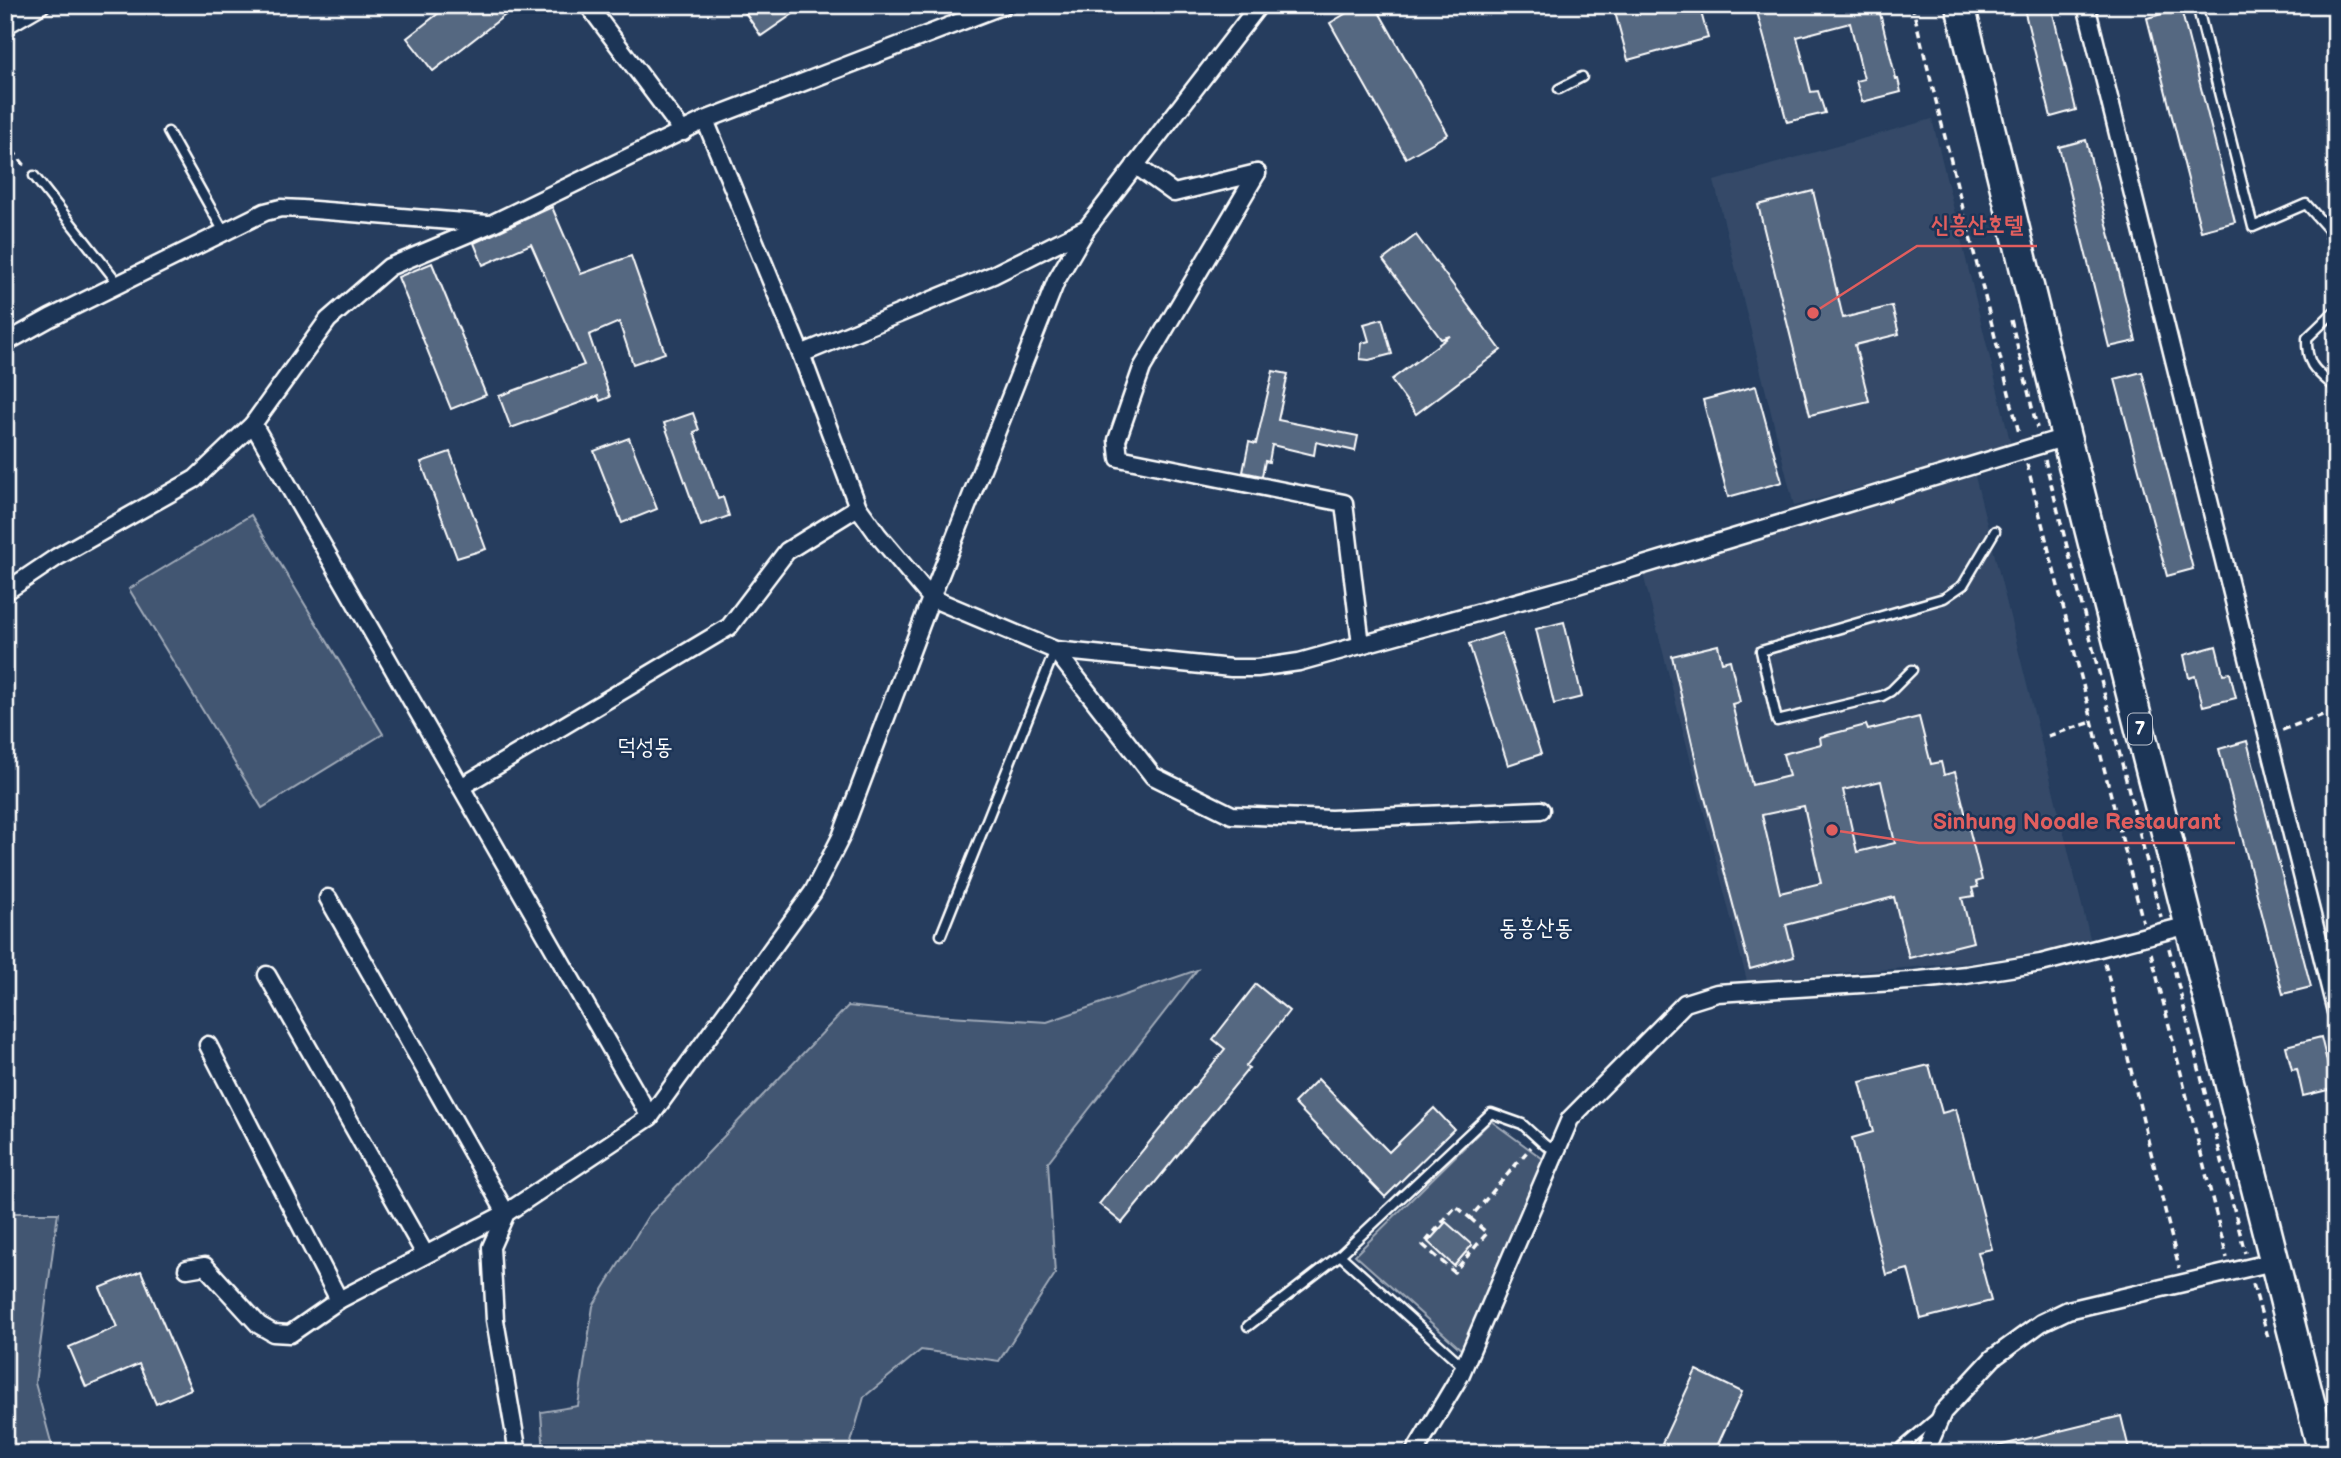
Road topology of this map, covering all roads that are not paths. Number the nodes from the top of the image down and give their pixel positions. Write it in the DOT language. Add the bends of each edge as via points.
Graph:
graph roads {
  1 [pos="41,5"];
  2 [pos="588,5"];
  3 [pos="1004,5"];
  4 [pos="1259,5"];
  5 [pos="1960,5"];
  6 [pos="2086,5"];
  7 [pos="2197,5"];
  8 [pos="5,26"];
  9 [pos="1582,77"];
  10 [pos="1559,89"];
  11 [pos="705,120"];
  12 [pos="168,132"];
  13 [pos="683,132"];
  14 [pos="1135,166"];
  15 [pos="34,176"];
  16 [pos="491,224"];
  17 [pos="1087,228"];
  18 [pos="224,232"];
  19 [pos="2336,254"];
  20 [pos="118,284"];
  21 [pos="2336,310"];
  22 [pos="5,343"];
  23 [pos="802,354"];
  24 [pos="2336,388"];
  25 [pos="253,424"];
  26 [pos="2066,437"];
  27 [pos="858,507"];
  28 [pos="1996,531"];
  29 [pos="5,592"];
  30 [pos="931,598"];
  31 [pos="1361,645"];
  32 [pos="1055,650"];
  33 [pos="1912,670"];
  34 [pos="461,787"];
  35 [pos="1541,810"];
  36 [pos="328,898"];
  37 [pos="2189,925"];
  38 [pos="941,935"];
  39 [pos="267,975"];
  40 [pos="2336,1012"];
  41 [pos="208,1045"];
  42 [pos="650,1117"];
  43 [pos="1557,1150"];
  44 [pos="506,1213"];
  45 [pos="425,1254"];
  46 [pos="1340,1255"];
  47 [pos="2273,1262"];
  48 [pos="187,1269"];
  49 [pos="339,1300"];
  50 [pos="1248,1326"];
  51 [pos="1464,1367"];
  52 [pos="1943,1412"];
  53 [pos="518,1453"];
  54 [pos="1414,1453"];
  55 [pos="1895,1453"];
  56 [pos="1925,1453"];
  57 [pos="2323,1453"];
  1 -- 8 [label="street"];
  2 -- 13 [label="street"];
  3 -- 11 [label="street"];
  4 -- 14 [label="street"];
  5 -- 26 [label="highway, 7"];
  6 -- 40 [label="street"];
  7 -- 19 [label="lane" via="2253,227 2306,204 2329,230"];
  9 -- 10 [label="lane"];
  11 -- 13 [label="street"];
  11 -- 23 [label="street"];
  12 -- 18 [label="lane"];
  13 -- 16 [label="street"];
  14 -- 17 [label="street"];
  14 -- 31 [label="street" via="1174,193 1257,173 1142,368 1117,440 1119,458 1344,503"];
  15 -- 20 [label="lane"];
  16 -- 18 [label="street" via="281,208"];
  16 -- 25 [label="street" via="389,267 328,320"];
  17 -- 23 [label="street" via="993,275"];
  17 -- 30 [label="street" via="1056,281"];
  18 -- 20 [label="street"];
  20 -- 22 [label="street"];
  21 -- 24 [label="lane" via="2307,338 2306,354 2313,368"];
  23 -- 27 [label="street"];
  25 -- 29 [label="street" via="195,479 57,557"];
  25 -- 34 [label="street"];
  26 -- 31 [label="street" via="1572,587"];
  26 -- 37 [label="highway, 7"];
  27 -- 30 [label="street"];
  27 -- 34 [label="street" via="787,551 729,627"];
  28 -- 33 [label="lane" via="1963,585 1944,598 1761,651 1777,721 1882,696"];
  30 -- 32 [label="street"];
  30 -- 42 [label="street" via="827,867"];
  31 -- 32 [label="street" via="1289,664 1244,668"];
  32 -- 35 [label="street" via="1153,776 1232,815 1331,819"];
  32 -- 38 [label="lane"];
  34 -- 42 [label="street"];
  36 -- 44 [label="street"];
  37 -- 43 [label="street" via="2041,963 1966,975 1717,993 1685,1003 1570,1119"];
  37 -- 47 [label="highway, 7"];
  39 -- 45 [label="street"];
  41 -- 49 [label="street"];
  42 -- 44 [label="street"];
  43 -- 46 [label="lane" via="1522,1124 1491,1113"];
  43 -- 51 [label="street"];
  44 -- 45 [label="street"];
  44 -- 53 [label="street" via="491,1247 495,1320"];
  45 -- 49 [label="street"];
  46 -- 50 [label="lane"];
  46 -- 51 [label="lane"];
  47 -- 52 [label="street" via="2067,1310 1993,1358"];
  47 -- 57 [label="highway, 7"];
  48 -- 49 [label="street" via="205,1266 259,1325 272,1333 289,1334"];
  51 -- 54 [label="street"];
  52 -- 55 [label="lane"];
  52 -- 56 [label="street"];
}
